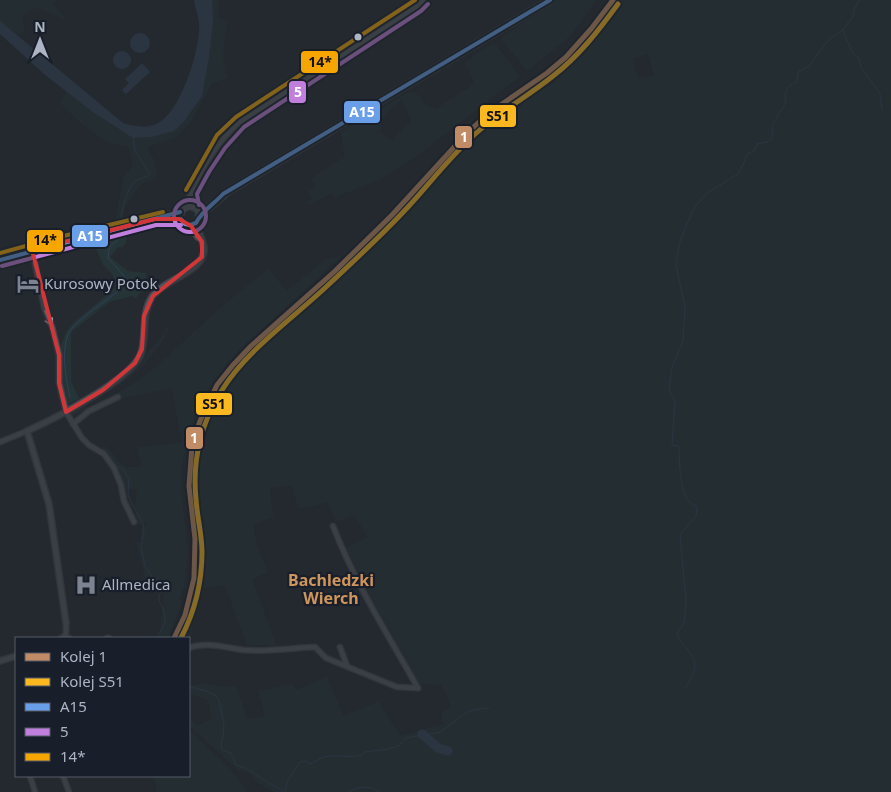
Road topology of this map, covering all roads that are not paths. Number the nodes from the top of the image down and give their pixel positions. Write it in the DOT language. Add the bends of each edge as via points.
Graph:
graph roads {
  1 [pos="423,0"];
  2 [pos="550,0"];
  3 [pos="190,213"];
  4 [pos="190,225"];
  5 [pos="200,238"];
  6 [pos="32,250"];
  7 [pos="0,260"];
  8 [pos="118,397"];
  9 [pos="66,412"];
  10 [pos="72,424"];
  11 [pos="26,431"];
  12 [pos="0,442"];
  13 [pos="134,522"];
  14 [pos="333,526"];
  15 [pos="66,623"];
  16 [pos="65,637"];
  17 [pos="340,647"];
  18 [pos="190,648"];
  19 [pos="15,656"];
  20 [pos="0,661"];
  21 [pos="347,666"];
  22 [pos="30,777"];
  23 [pos="63,777"];
  24 [pos="35,792"];
  25 [pos="69,792"];
  1 -- 3 [label="street" via="230,131 191,193"];
  2 -- 3 [label="main road" via="223,194 209,208"];
  3 -- 4 [label="main road"];
  3 -- 4 [label="main road" via="183,223"];
  3 -- 5 [label="street"];
  3 -- 6 [label="main road"];
  4 -- 5 [label="street"];
  5 -- 9 [label="street" via="204,249 197,265 160,289 149,303 144,316 139,358 103,390"];
  6 -- 7 [label="main road"];
  6 -- 9 [label="street, one-way" via="58,355 59,383"];
  8 -- 10 [label="street" via="89,411"];
  9 -- 10 [label="street"];
  9 -- 11 [label="street"];
  10 -- 13 [label="street" via="82,438 108,459"];
  11 -- 12 [label="street"];
  11 -- 15 [label="street" via="50,513"];
  14 -- 21 [label="street" via="371,604 418,688 397,687"];
  15 -- 16 [label="street"];
  17 -- 21 [label="street"];
  18 -- 21 [label="street" via="201,645 285,650 315,647 323,656"];
  19 -- 20 [label="street"];
  22 -- 24 [label="street"];
  23 -- 25 [label="street"];
}
